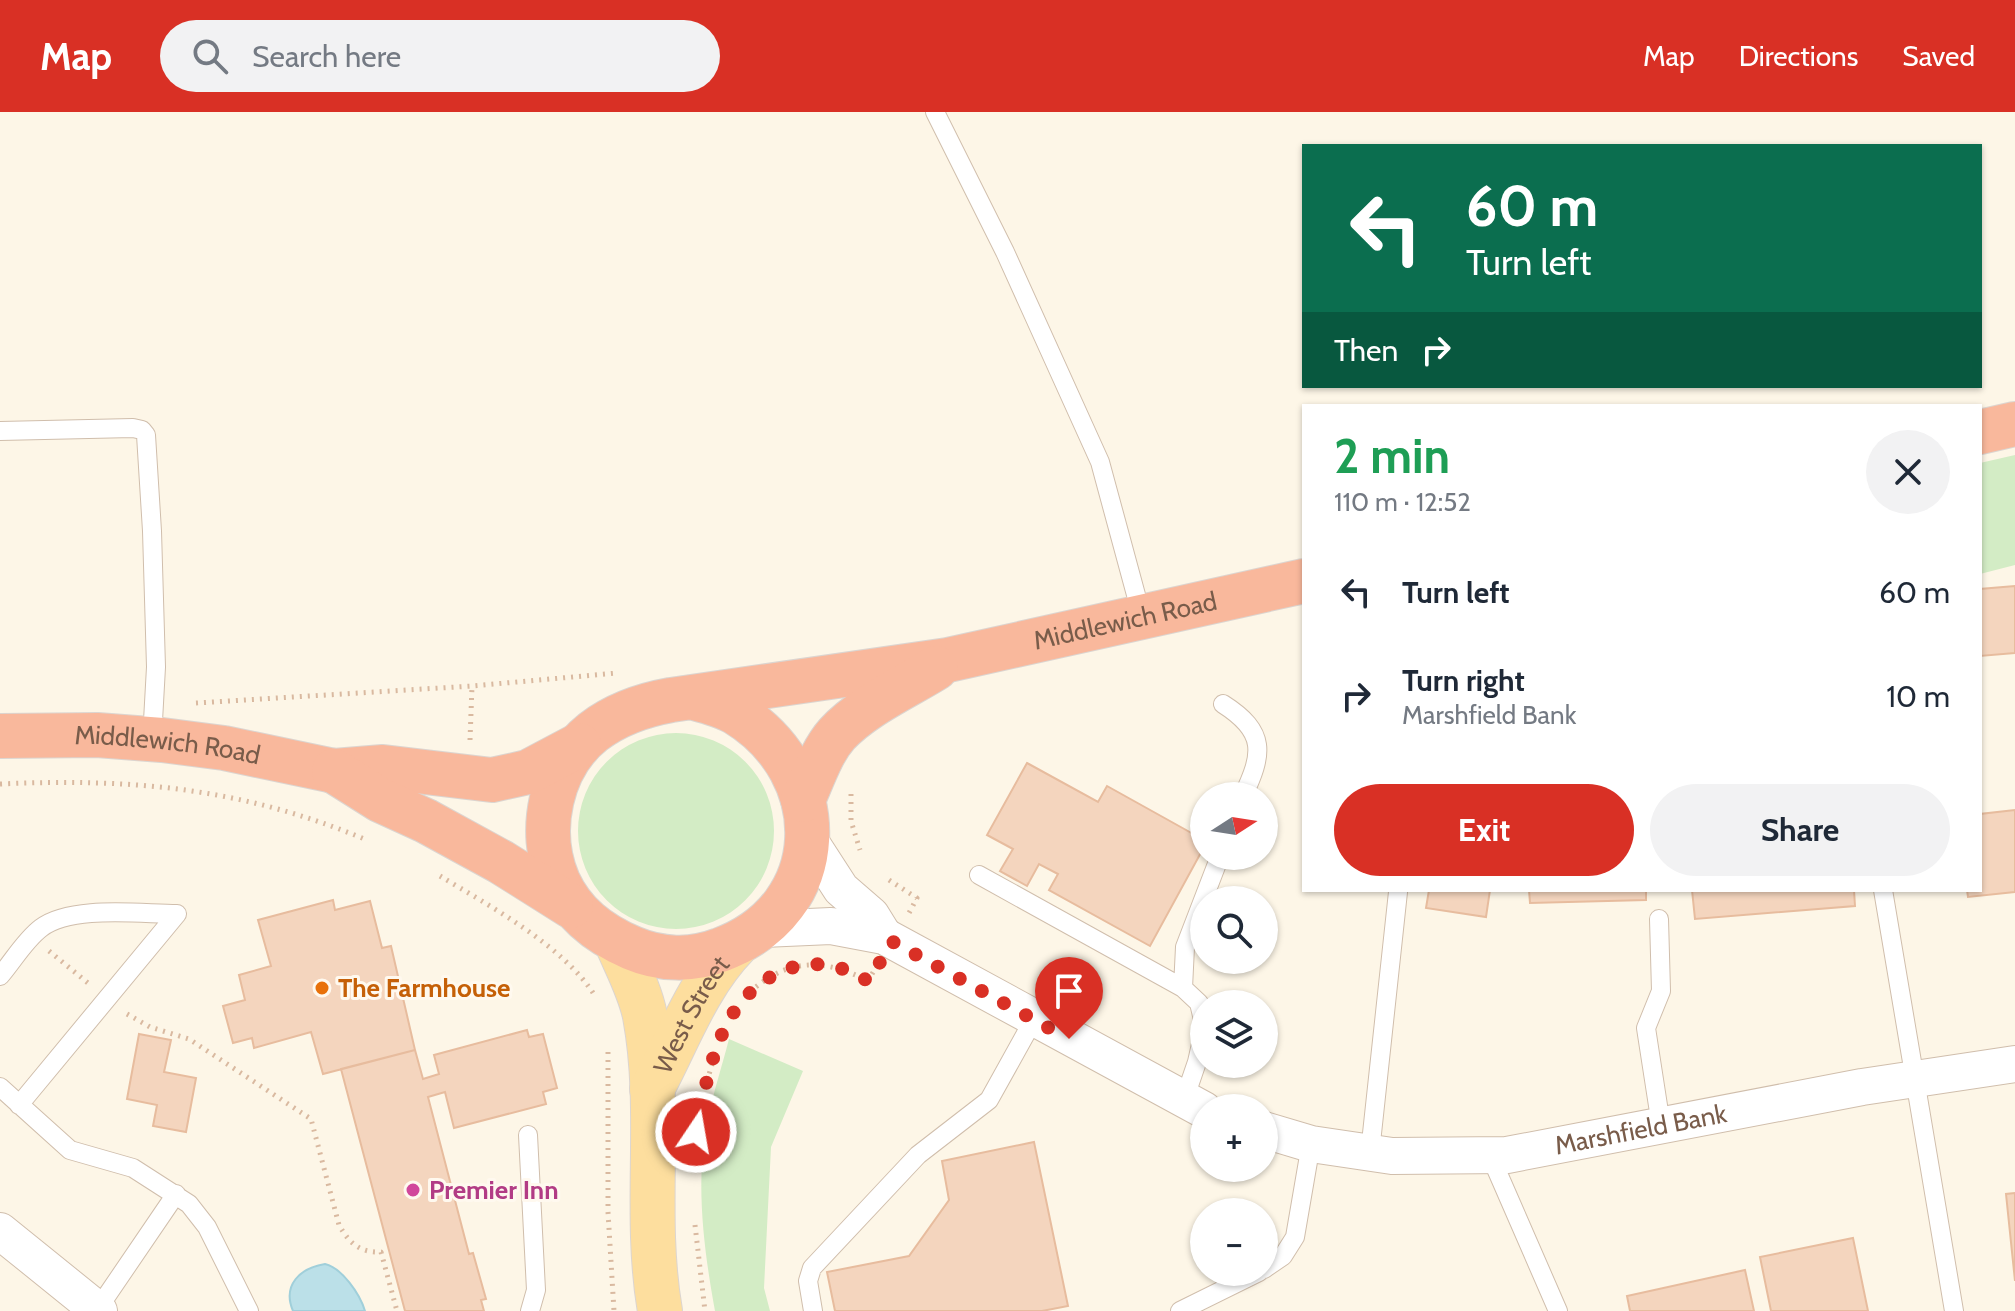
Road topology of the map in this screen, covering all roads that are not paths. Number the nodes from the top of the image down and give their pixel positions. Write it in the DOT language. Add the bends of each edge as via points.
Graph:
graph roads {
  1 [pos="935,112"];
  2 [pos="2015,424"];
  3 [pos="0,431"];
  4 [pos="1982,432"];
  5 [pos="1302,581"];
  6 [pos="1142,617"];
  7 [pos="948,660"];
  8 [pos="691,697"];
  9 [pos="1223,704"];
  10 [pos="0,736"];
  11 [pos="157,740"];
  12 [pos="579,745"];
  13 [pos="334,771"];
  14 [pos="1249,782"];
  15 [pos="805,819"];
  16 [pos="1215,870"];
  17 [pos="979,875"];
  18 [pos="1398,892"];
  19 [pos="1883,892"];
  20 [pos="571,906"];
  21 [pos="1659,919"];
  22 [pos="750,936"];
  23 [pos="889,939"];
  24 [pos="616,941"];
  25 [pos="1,973"];
  26 [pos="1183,988"];
  27 [pos="1190,995"];
  28 [pos="1034,1019"];
  29 [pos="2015,1064"];
  30 [pos="1915,1078"];
  31 [pos="0,1087"];
  32 [pos="652,1089"];
  33 [pos="1190,1103"];
  34 [pos="19,1105"];
  35 [pos="1661,1125"];
  36 [pos="1278,1134"];
  37 [pos="528,1135"];
  38 [pos="1311,1144"];
  39 [pos="1370,1152"];
  40 [pos="1490,1155"];
  41 [pos="176,1194"];
  42 [pos="0,1231"];
  43 [pos="1278,1259"];
  44 [pos="1231,1286"];
  45 [pos="98,1310"];
  46 [pos="249,1311"];
  47 [pos="530,1311"];
  48 [pos="660,1311"];
  49 [pos="813,1311"];
  50 [pos="1180,1311"];
  51 [pos="1558,1311"];
  52 [pos="1954,1311"];
  1 -- 6 [label="lane" via="1100,462"];
  2 -- 4 [label="highway"];
  3 -- 11 [label="lane" via="133,428 146,435"];
  5 -- 6 [label="highway, Middlewich Road"];
  6 -- 7 [label="highway, Middlewich Road"];
  7 -- 8 [label="highway, Middlewich Road"];
  7 -- 15 [label="highway, Middlewich Road" via="836,735 824,753"];
  8 -- 12 [label="highway" via="632,710"];
  8 -- 15 [label="highway" via="735,712 778,748 792,769"];
  9 -- 14 [label="lane" via="1241,717 1256,742 1258,761"];
  10 -- 11 [label="highway, Middlewich Road"];
  11 -- 13 [label="highway, Middlewich Road"];
  12 -- 13 [label="highway, Middlewich Road" via="528,772 492,780 383,767"];
  12 -- 20 [label="highway" via="559,775 548,825 557,877"];
  13 -- 20 [label="highway, Middlewich Road"];
  15 -- 22 [label="highway" via="804,866 795,886 780,911"];
  15 -- 23 [label="street" via="841,889"];
  16 -- 26 [label="lane" via="1185,947"];
  17 -- 26 [label="lane"];
  18 -- 39 [label="lane"];
  19 -- 30 [label="lane"];
  20 -- 24 [label="highway"];
  21 -- 35 [label="lane" via="1661,991 1646,1028"];
  22 -- 23 [label="street" via="831,926"];
  22 -- 24 [label="highway" via="694,957 639,951"];
  22 -- 32 [label="main road, West Street" via="702,986"];
  23 -- 28 [label="street"];
  24 -- 32 [label="main road, West Street" via="645,1014"];
  25 -- 34 [label="lane" via="39,929 56,919 79,914 177,914"];
  26 -- 27 [label="lane"];
  28 -- 33 [label="street"];
  28 -- 49 [label="lane" via="989,1100 918,1155 812,1268 808,1281"];
  29 -- 30 [label="street, Marshfield Bank"];
  30 -- 35 [label="street, Marshfield Bank"];
  30 -- 52 [label="lane"];
  31 -- 34 [label="lane"];
  32 -- 48 [label="main road, West Street" via="652,1224"];
  34 -- 41 [label="lane" via="70,1150 133,1168"];
  35 -- 40 [label="street, Marshfield Bank"];
  36 -- 38 [label="street, Marshfield Bank"];
  37 -- 47 [label="lane" via="536,1290"];
  38 -- 39 [label="street, Marshfield Bank"];
  38 -- 43 [label="lane" via="1295,1237"];
  39 -- 40 [label="street, Marshfield Bank"];
  40 -- 51 [label="lane"];
  41 -- 45 [label="lane"];
  41 -- 46 [label="lane" via="207,1227"];
  42 -- 45 [label="street"];
  44 -- 50 [label="lane"];
}
